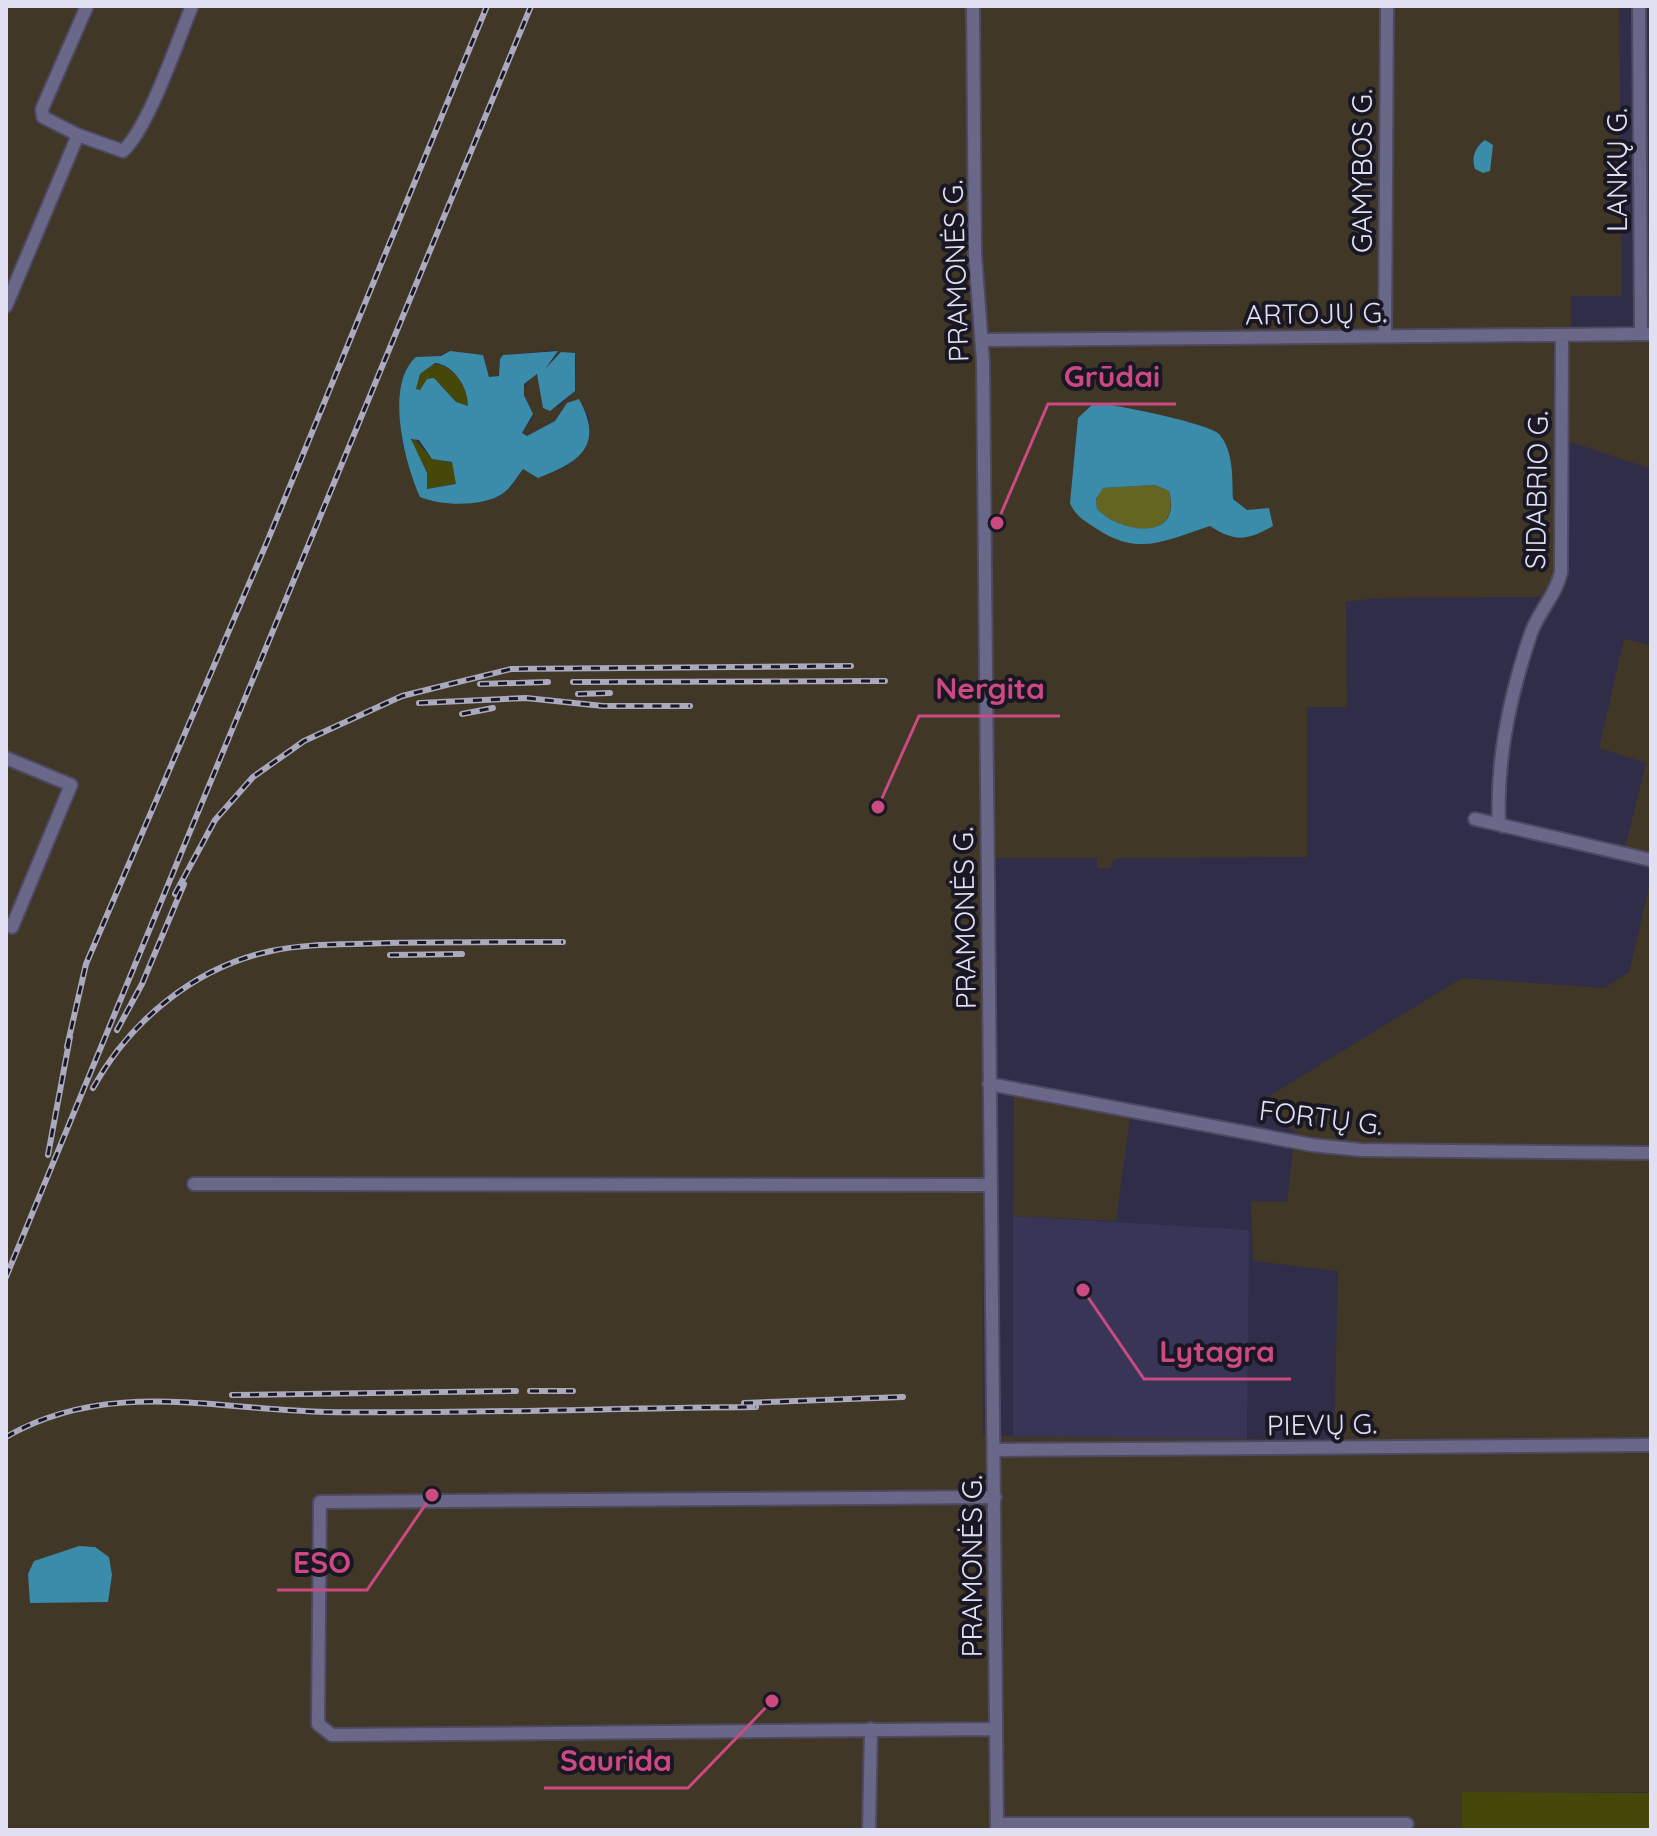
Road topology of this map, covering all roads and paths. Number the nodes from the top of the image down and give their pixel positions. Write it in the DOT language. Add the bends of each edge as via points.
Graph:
graph roads {
  1 [pos="87,6"];
  2 [pos="192,6"];
  3 [pos="973,6"];
  4 [pos="1387,6"];
  5 [pos="1639,6"];
  6 [pos="78,135"];
  7 [pos="6,306"];
  8 [pos="1646,334"];
  9 [pos="1562,335"];
  10 [pos="1385,336"];
  11 [pos="981,340"];
  12 [pos="6,758"];
  13 [pos="1475,819"];
  14 [pos="1503,826"];
  15 [pos="1651,860"];
  16 [pos="6,924"];
  17 [pos="989,1084"];
  18 [pos="1651,1153"];
  19 [pos="194,1184"];
  20 [pos="991,1185"];
  21 [pos="1651,1445"];
  22 [pos="994,1450"];
  23 [pos="995,1497"];
  24 [pos="871,1729"];
  25 [pos="996,1729"];
  26 [pos="1407,1824"];
  27 [pos="997,1827"];
  28 [pos="869,1830"];
  1 -- 6 [label="street" via="42,109 50,124"];
  2 -- 6 [label="street" via="131,144 123,151"];
  3 -- 11 [label="street, PRAMONĖS G."];
  4 -- 10 [label="street, GAMYBOS G."];
  5 -- 8 [label="street, LANKŲ G."];
  6 -- 7 [label="street"];
  8 -- 9 [label="street, ARTOJŲ G."];
  9 -- 10 [label="street, ARTOJŲ G."];
  9 -- 14 [label="street, SIDABRIO G." via="1561,572 1532,631 1506,732 1499,809"];
  10 -- 11 [label="street, ARTOJŲ G."];
  11 -- 17 [label="street, PRAMONĖS G."];
  12 -- 16 [label="street" via="71,785 12,927"];
  13 -- 14 [label="street"];
  14 -- 15 [label="street"];
  17 -- 18 [label="street, FORTŲ G." via="1312,1145"];
  17 -- 20 [label="street, PRAMONĖS G."];
  19 -- 20 [label="street"];
  20 -- 22 [label="street, PRAMONĖS G."];
  21 -- 22 [label="street, PIEVŲ G."];
  22 -- 23 [label="street, PRAMONĖS G."];
  23 -- 24 [label="street" via="320,1502 318,1724 332,1735"];
  23 -- 25 [label="street, PRAMONĖS G."];
  24 -- 25 [label="street"];
  24 -- 28 [label="street"];
  25 -- 27 [label="street, PRAMONĖS G."];
  26 -- 27 [label="street"];
}
